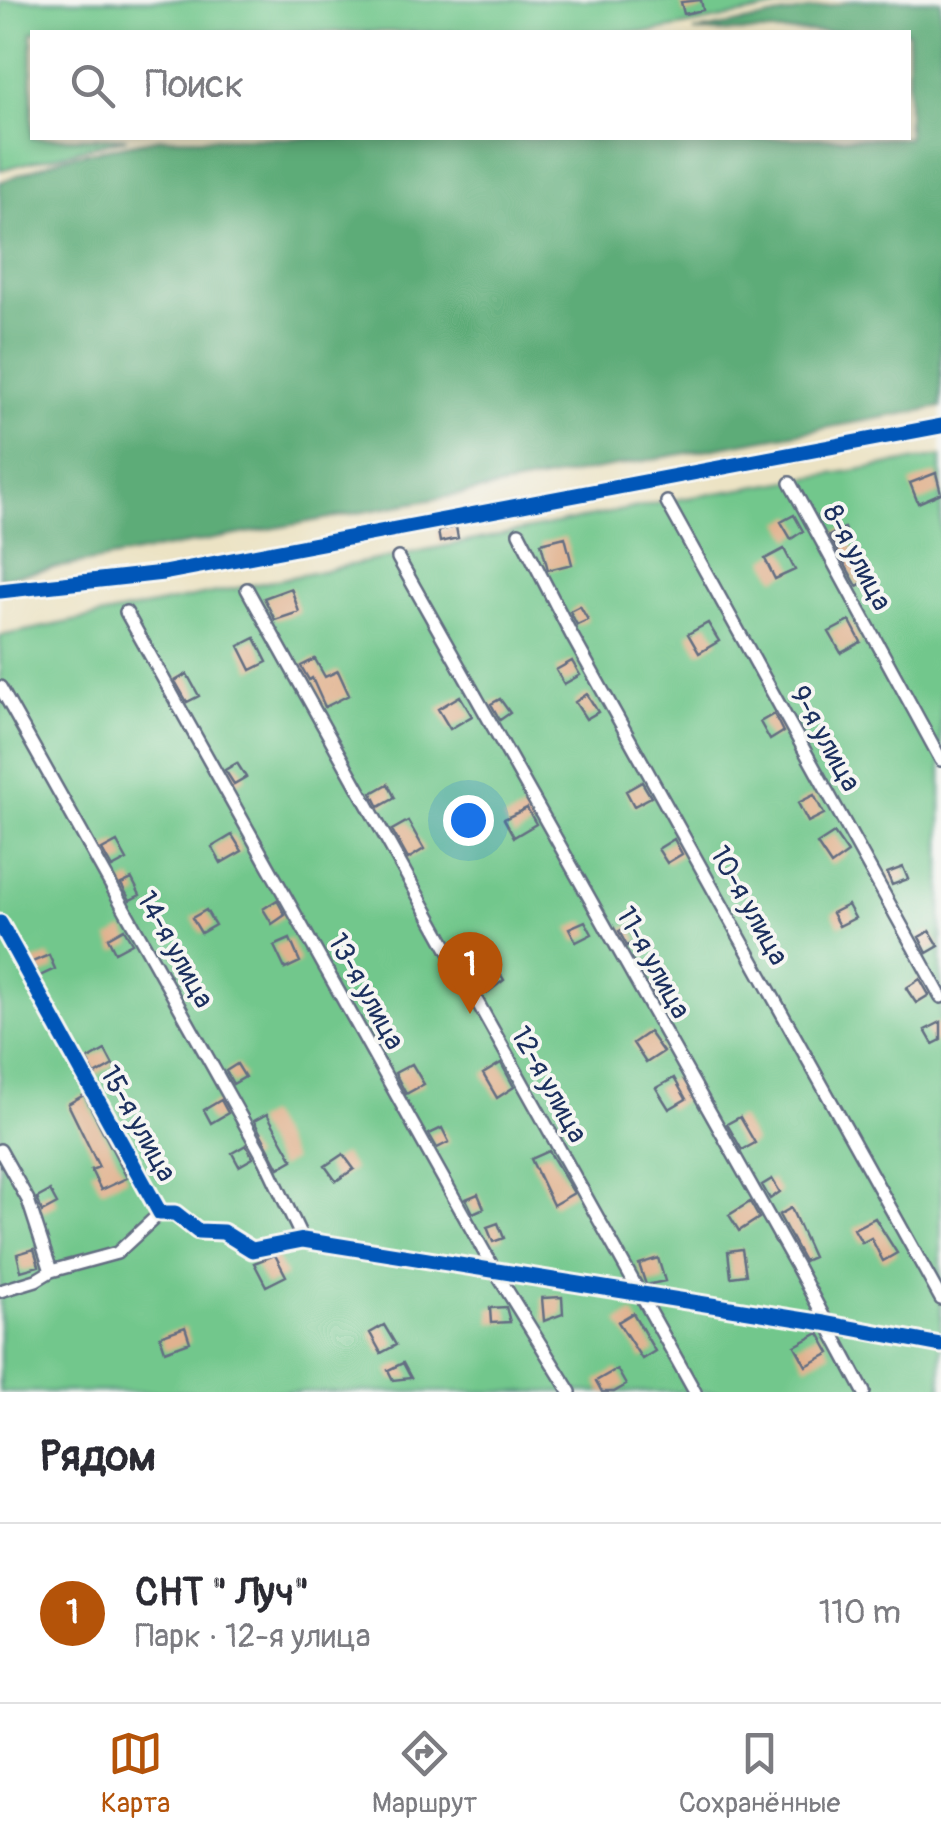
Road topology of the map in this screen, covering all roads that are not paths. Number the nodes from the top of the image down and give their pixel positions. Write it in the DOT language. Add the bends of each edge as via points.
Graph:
graph roads {
  1 [pos="941,426"];
  2 [pos="790,483"];
  3 [pos="667,502"];
  4 [pos="518,533"];
  5 [pos="398,558"];
  6 [pos="246,590"];
  7 [pos="0,591"];
  8 [pos="126,612"];
  9 [pos="0,686"];
  10 [pos="941,760"];
  11 [pos="0,923"];
  12 [pos="941,997"];
  13 [pos="0,1150"];
  14 [pos="160,1213"];
  15 [pos="303,1240"];
  16 [pos="50,1271"];
  17 [pos="495,1271"];
  18 [pos="0,1291"];
  19 [pos="638,1294"];
  20 [pos="941,1299"];
  21 [pos="824,1323"];
  22 [pos="941,1345"];
  23 [pos="570,1392"];
  24 [pos="695,1392"];
  25 [pos="864,1392"];
  1 -- 7 [label="street" via="163,573"];
  2 -- 10 [label="street, 8-я улица"];
  3 -- 12 [label="street, 9-я улица"];
  4 -- 20 [label="street, 10-я улица"];
  5 -- 21 [label="street, 11-я улица"];
  6 -- 19 [label="street, 12-я улица"];
  8 -- 17 [label="street, 13-я улица"];
  9 -- 15 [label="street, 14-я улица" via="265,1160"];
  11 -- 14 [label="street, 15-я улица"];
  13 -- 16 [label="street" via="28,1200"];
  14 -- 15 [label="street, 15-я улица" via="176,1213 198,1231 223,1232 252,1250"];
  14 -- 16 [label="street" via="117,1252"];
  15 -- 17 [label="street"];
  16 -- 18 [label="street"];
  17 -- 19 [label="street"];
  17 -- 23 [label="street, 13-я улица"];
  19 -- 21 [label="street"];
  19 -- 24 [label="street, 12-я улица"];
  21 -- 22 [label="street"];
  21 -- 25 [label="street, 11-я улица"];
}
